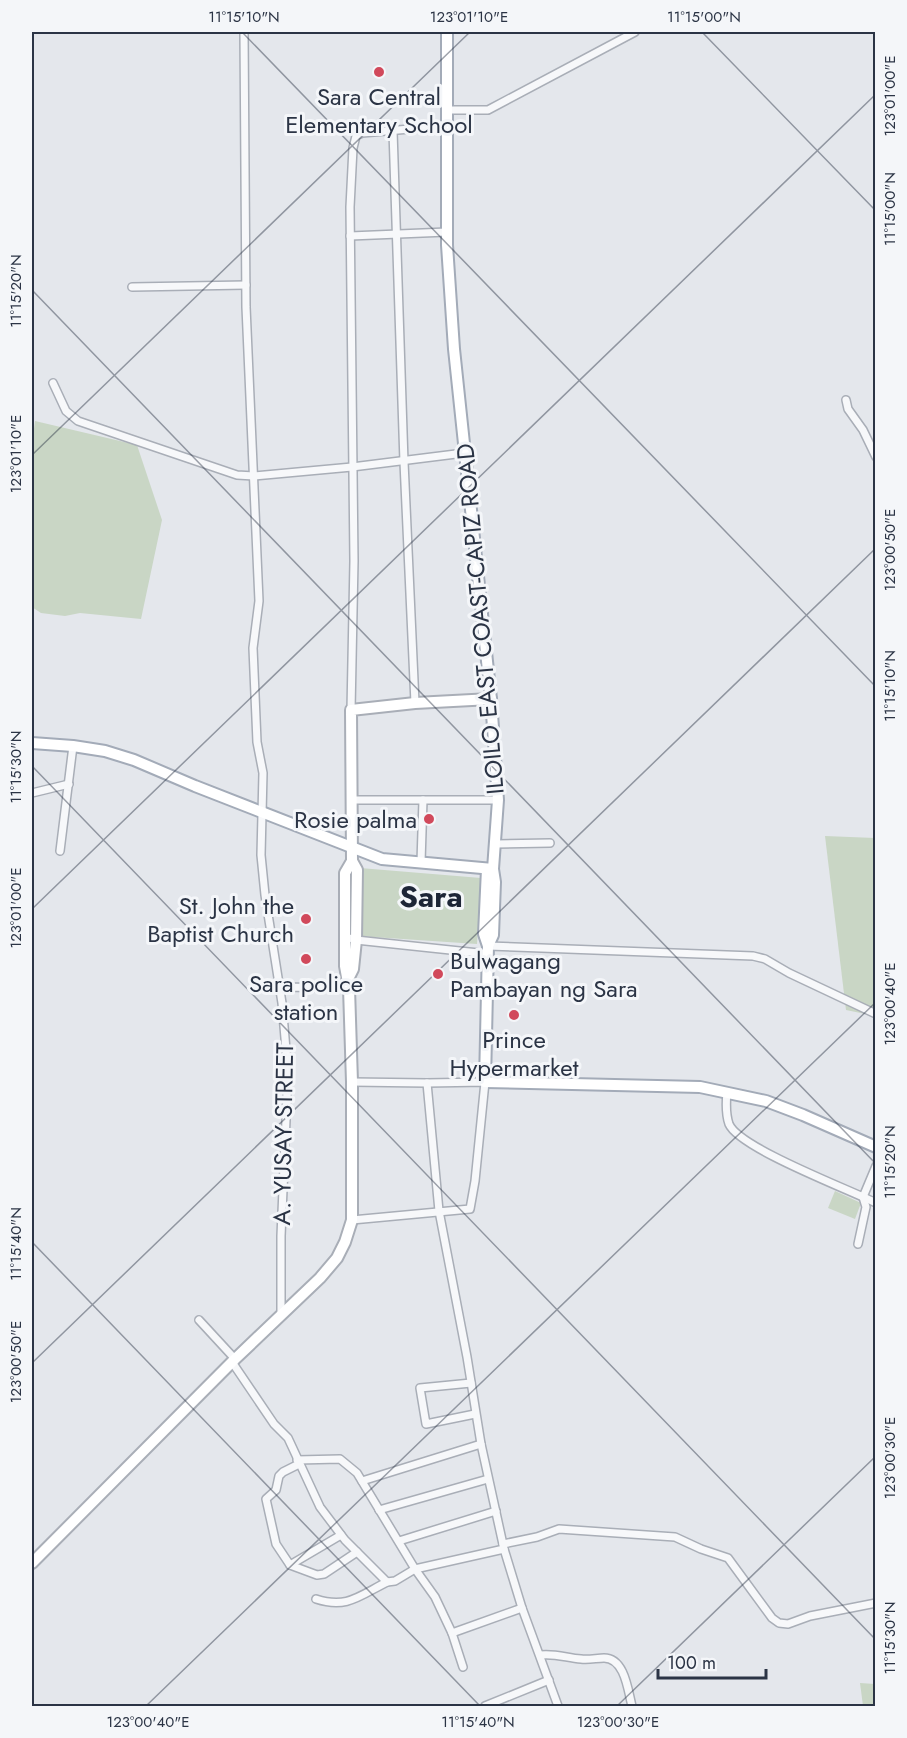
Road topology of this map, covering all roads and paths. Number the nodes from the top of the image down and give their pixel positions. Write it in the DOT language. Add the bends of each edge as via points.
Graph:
graph roads {
  1 [pos="244,32"];
  2 [pos="447,32"];
  3 [pos="635,32"];
  4 [pos="446,110"];
  5 [pos="446,126"];
  6 [pos="393,131"];
  7 [pos="447,232"];
  8 [pos="396,235"];
  9 [pos="350,236"];
  10 [pos="246,285"];
  11 [pos="132,287"];
  12 [pos="53,383"];
  13 [pos="846,399"];
  14 [pos="464,453"];
  15 [pos="876,457"];
  16 [pos="404,462"];
  17 [pos="352,467"];
  18 [pos="254,476"];
  19 [pos="491,699"];
  20 [pos="415,704"];
  21 [pos="351,710"];
  22 [pos="32,743"];
  23 [pos="73,746"];
  24 [pos="69,784"];
  25 [pos="32,793"];
  26 [pos="353,800"];
  27 [pos="423,800"];
  28 [pos="498,800"];
  29 [pos="262,812"];
  30 [pos="550,843"];
  31 [pos="496,844"];
  32 [pos="352,848"];
  33 [pos="60,851"];
  34 [pos="421,862"];
  35 [pos="490,869"];
  36 [pos="351,938"];
  37 [pos="488,950"];
  38 [pos="348,984"];
  39 [pos="279,987"];
  40 [pos="876,1014"];
  41 [pos="352,1082"];
  42 [pos="485,1082"];
  43 [pos="427,1083"];
  44 [pos="728,1092"];
  45 [pos="876,1148"];
  46 [pos="876,1166"];
  47 [pos="863,1197"];
  48 [pos="876,1203"];
  49 [pos="439,1211"];
  50 [pos="352,1220"];
  51 [pos="858,1244"];
  52 [pos="281,1313"];
  53 [pos="199,1320"];
  54 [pos="233,1360"];
  55 [pos="471,1383"];
  56 [pos="476,1414"];
  57 [pos="481,1444"];
  58 [pos="298,1462"];
  59 [pos="488,1479"];
  60 [pos="362,1481"];
  61 [pos="379,1510"];
  62 [pos="496,1512"];
  63 [pos="341,1535"];
  64 [pos="399,1541"];
  65 [pos="504,1547"];
  66 [pos="357,1552"];
  67 [pos="32,1563"];
  68 [pos="290,1565"];
  69 [pos="415,1569"];
  70 [pos="387,1582"];
  71 [pos="316,1599"];
  72 [pos="876,1603"];
  73 [pos="522,1608"];
  74 [pos="452,1633"];
  75 [pos="540,1655"];
  76 [pos="463,1667"];
  77 [pos="549,1680"];
  78 [pos="484,1707"];
  79 [pos="558,1707"];
  80 [pos="632,1707"];
  1 -- 10 [label="street, A. YUSAY STREET"];
  2 -- 4 [label="main road, ILOILO EAST COAST-CAPIZ ROAD"];
  3 -- 4 [label="street" via="488,110"];
  4 -- 5 [label="main road, ILOILO EAST COAST-CAPIZ ROAD"];
  5 -- 6 [label="street"];
  5 -- 7 [label="main road, ILOILO EAST COAST-CAPIZ ROAD"];
  6 -- 8 [label="street"];
  6 -- 9 [label="street" via="356,136"];
  7 -- 8 [label="street"];
  7 -- 14 [label="main road, ILOILO EAST COAST-CAPIZ ROAD"];
  8 -- 9 [label="street"];
  8 -- 16 [label="street"];
  9 -- 17 [label="street"];
  10 -- 11 [label="street"];
  10 -- 18 [label="street, A. YUSAY STREET"];
  12 -- 18 [label="street" via="66,411 78,421 237,475"];
  13 -- 15 [label="street"];
  14 -- 16 [label="street"];
  14 -- 19 [label="main road, ILOILO EAST COAST-CAPIZ ROAD"];
  16 -- 17 [label="street"];
  16 -- 20 [label="street"];
  17 -- 18 [label="street"];
  17 -- 21 [label="street"];
  18 -- 29 [label="street, A. YUSAY STREET" via="259,601 254,648"];
  19 -- 20 [label="main road"];
  19 -- 28 [label="main road, ILOILO EAST COAST-CAPIZ ROAD"];
  20 -- 21 [label="main road"];
  21 -- 26 [label="main road"];
  22 -- 23 [label="main road"];
  23 -- 24 [label="street"];
  23 -- 29 [label="main road" via="134,760"];
  24 -- 25 [label="street"];
  24 -- 33 [label="street"];
  26 -- 27 [label="street"];
  26 -- 32 [label="main road"];
  27 -- 28 [label="street"];
  27 -- 34 [label="street"];
  28 -- 31 [label="main road, ILOILO EAST COAST-CAPIZ ROAD"];
  29 -- 32 [label="main road"];
  29 -- 39 [label="street, A. YUSAY STREET" via="261,855"];
  30 -- 31 [label="street"];
  31 -- 35 [label="main road, ILOILO EAST COAST-CAPIZ ROAD"];
  32 -- 34 [label="main road" via="382,858"];
  32 -- 36 [label="main road" via="357,870"];
  34 -- 35 [label="main road"];
  35 -- 37 [label="main road, ILOILO EAST COAST-CAPIZ ROAD" via="495,882 493,935"];
  36 -- 37 [label="street"];
  36 -- 38 [label="main road" via="353,969"];
  37 -- 40 [label="street" via="753,956"];
  37 -- 42 [label="main road, ILOILO EAST COAST-CAPIZ ROAD"];
  38 -- 39 [label="street"];
  38 -- 41 [label="main road"];
  39 -- 52 [label="street, A. YUSAY STREET" via="288,1073"];
  41 -- 43 [label="street"];
  41 -- 50 [label="main road"];
  42 -- 43 [label="street"];
  42 -- 44 [label="main road" via="700,1087"];
  42 -- 49 [label="street" via="472,1204 467,1210"];
  43 -- 49 [label="street"];
  44 -- 45 [label="main road" via="804,1115"];
  44 -- 47 [label="street" via="730,1125 739,1136"];
  46 -- 47 [label="street"];
  47 -- 48 [label="street"];
  47 -- 51 [label="street" via="866,1207"];
  49 -- 50 [label="street"];
  49 -- 55 [label="street"];
  50 -- 52 [label="main road" via="331,1266"];
  52 -- 54 [label="main road"];
  53 -- 54 [label="street"];
  54 -- 58 [label="street" via="274,1424 288,1438"];
  54 -- 67 [label="main road"];
  55 -- 56 [label="street"];
  55 -- 56 [label="street" via="420,1388 426,1424"];
  56 -- 57 [label="street"];
  57 -- 59 [label="street"];
  57 -- 60 [label="street"];
  58 -- 60 [label="street" via="340,1459"];
  58 -- 63 [label="street" via="320,1507"];
  58 -- 68 [label="street" via="279,1476 276,1490 266,1499 276,1544"];
  59 -- 61 [label="street"];
  59 -- 62 [label="street"];
  60 -- 61 [label="street"];
  61 -- 64 [label="street"];
  62 -- 64 [label="street"];
  62 -- 65 [label="street"];
  63 -- 66 [label="street"];
  63 -- 68 [label="street"];
  64 -- 69 [label="street"];
  65 -- 69 [label="street"];
  65 -- 72 [label="street" via="559,1529 675,1538 728,1558 779,1623"];
  65 -- 73 [label="street"];
  66 -- 68 [label="street" via="324,1574"];
  66 -- 70 [label="street"];
  69 -- 70 [label="street"];
  69 -- 74 [label="street" via="435,1597"];
  70 -- 71 [label="street" via="341,1603"];
  73 -- 74 [label="street"];
  73 -- 75 [label="street"];
  74 -- 76 [label="street"];
  75 -- 77 [label="street"];
  75 -- 80 [label="street" via="613,1660 620,1666"];
  77 -- 78 [label="street"];
  77 -- 79 [label="street"];
}
